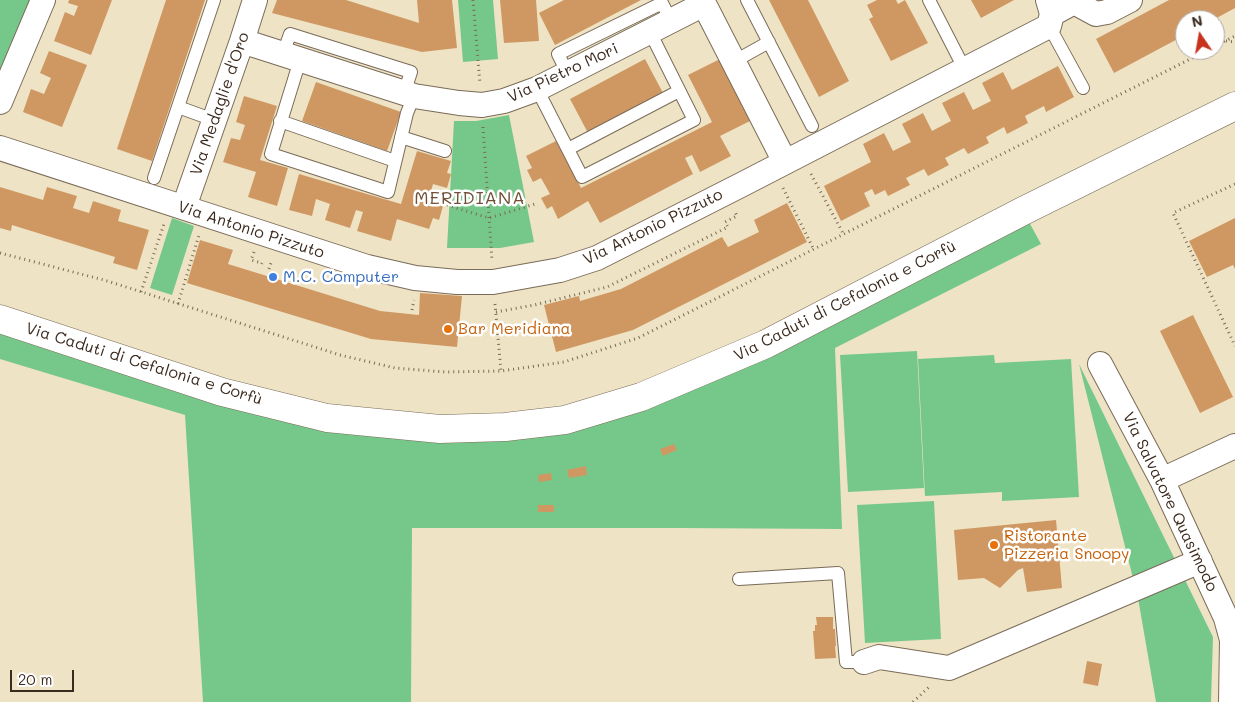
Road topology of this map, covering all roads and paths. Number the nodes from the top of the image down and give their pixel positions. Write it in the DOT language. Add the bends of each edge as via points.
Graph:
graph roads {
  1 [pos="43,0"];
  2 [pos="214,0"];
  3 [pos="255,0"];
  4 [pos="473,0"];
  5 [pos="747,0"];
  6 [pos="929,0"];
  7 [pos="1130,0"];
  8 [pos="703,2"];
  9 [pos="1050,13"];
  10 [pos="671,21"];
  11 [pos="650,32"];
  12 [pos="1235,36"];
  13 [pos="242,41"];
  14 [pos="1225,41"];
  15 [pos="769,42"];
  16 [pos="1235,42"];
  17 [pos="292,57"];
  18 [pos="734,62"];
  19 [pos="965,70"];
  20 [pos="568,74"];
  21 [pos="536,88"];
  22 [pos="1083,88"];
  23 [pos="481,89"];
  24 [pos="679,91"];
  25 [pos="409,94"];
  26 [pos="0,102"];
  27 [pos="1235,106"];
  28 [pos="178,107"];
  29 [pos="214,120"];
  30 [pos="280,121"];
  31 [pos="483,126"];
  32 [pos="812,126"];
  33 [pos="401,137"];
  34 [pos="0,148"];
  35 [pos="568,149"];
  36 [pos="445,151"];
  37 [pos="395,161"];
  38 [pos="790,169"];
  39 [pos="154,178"];
  40 [pos="1235,184"];
  41 [pos="438,201"];
  42 [pos="535,204"];
  43 [pos="184,207"];
  44 [pos="489,218"];
  45 [pos="164,223"];
  46 [pos="720,224"];
  47 [pos="728,227"];
  48 [pos="722,229"];
  49 [pos="200,233"];
  50 [pos="844,235"];
  51 [pos="814,250"];
  52 [pos="272,260"];
  53 [pos="492,265"];
  54 [pos="269,269"];
  55 [pos="141,292"];
  56 [pos="414,302"];
  57 [pos="495,302"];
  58 [pos="178,304"];
  59 [pos="412,310"];
  60 [pos="496,312"];
  61 [pos="0,319"];
  62 [pos="1235,346"];
  63 [pos="1100,364"];
  64 [pos="502,371"];
  65 [pos="1235,446"];
  66 [pos="1162,480"];
  67 [pos="1200,561"];
  68 [pos="739,579"];
  69 [pos="864,662"];
  70 [pos="1231,702"];
  1 -- 26 [label="street"];
  2 -- 28 [label="lane"];
  3 -- 13 [label="street, Via Medaglie d'Oro"];
  4 -- 23 [label="path"];
  5 -- 15 [label="lane"];
  6 -- 19 [label="lane"];
  7 -- 9 [label="street, Via Antonio Pizzuto" via="1096,14 1074,2"];
  8 -- 10 [label="street, Via Pietro Mori"];
  8 -- 18 [label="street"];
  9 -- 19 [label="street, Via Antonio Pizzuto"];
  9 -- 22 [label="lane"];
  10 -- 11 [label="street, Via Pietro Mori"];
  10 -- 20 [label="lane" via="662,3 558,54"];
  11 -- 20 [label="street, Via Pietro Mori"];
  11 -- 24 [label="lane"];
  12 -- 14 [label="path"];
  13 -- 17 [label="street, Via Pietro Mori"];
  13 -- 29 [label="street, Via Medaglie d'Oro"];
  14 -- 16 [label="path"];
  15 -- 18 [label="lane"];
  15 -- 32 [label="lane"];
  17 -- 25 [label="street, Via Pietro Mori"];
  17 -- 30 [label="lane"];
  18 -- 38 [label="street"];
  19 -- 38 [label="street, Via Antonio Pizzuto"];
  20 -- 21 [label="street, Via Pietro Mori"];
  21 -- 25 [label="street, Via Pietro Mori" via="504,101 482,104"];
  21 -- 35 [label="lane"];
  24 -- 35 [label="lane"];
  24 -- 35 [label="lane" via="694,120 582,177"];
  25 -- 33 [label="lane"];
  27 -- 61 [label="street, Via Caduti di Cefalonia e Corfù" via="1023,210 766,344 641,397 565,420 505,427 440,429 327,418 222,392"];
  28 -- 29 [label="lane"];
  28 -- 39 [label="lane"];
  29 -- 43 [label="street, Via Medaglie d'Oro"];
  30 -- 37 [label="lane"];
  30 -- 37 [label="lane" via="270,154 388,192"];
  31 -- 44 [label="path"];
  33 -- 36 [label="lane"];
  33 -- 37 [label="lane"];
  34 -- 43 [label="street, Via Antonio Pizzuto"];
  38 -- 43 [label="street, Via Antonio Pizzuto" via="597,258 560,270 493,282 457,282 398,275"];
  38 -- 50 [label="path"];
  38 -- 51 [label="path"];
  40 -- 62 [label="path" via="1173,213"];
  41 -- 44 [label="path"];
  42 -- 44 [label="path"];
  44 -- 53 [label="path"];
  45 -- 55 [label="path"];
  46 -- 48 [label="path"];
  47 -- 48 [label="path"];
  48 -- 60 [label="path" via="607,287"];
  49 -- 58 [label="path"];
  52 -- 54 [label="path"];
  56 -- 59 [label="path"];
  57 -- 60 [label="path"];
  60 -- 64 [label="path"];
  63 -- 66 [label="street, Via Salvatore Quasimodo"];
  65 -- 66 [label="street"];
  66 -- 67 [label="street, Via Salvatore Quasimodo"];
  67 -- 69 [label="street" via="948,668 879,657"];
  67 -- 70 [label="street, Via Salvatore Quasimodo" via="1226,618 1232,640"];
  68 -- 69 [label="lane" via="838,573 846,662"];
}
